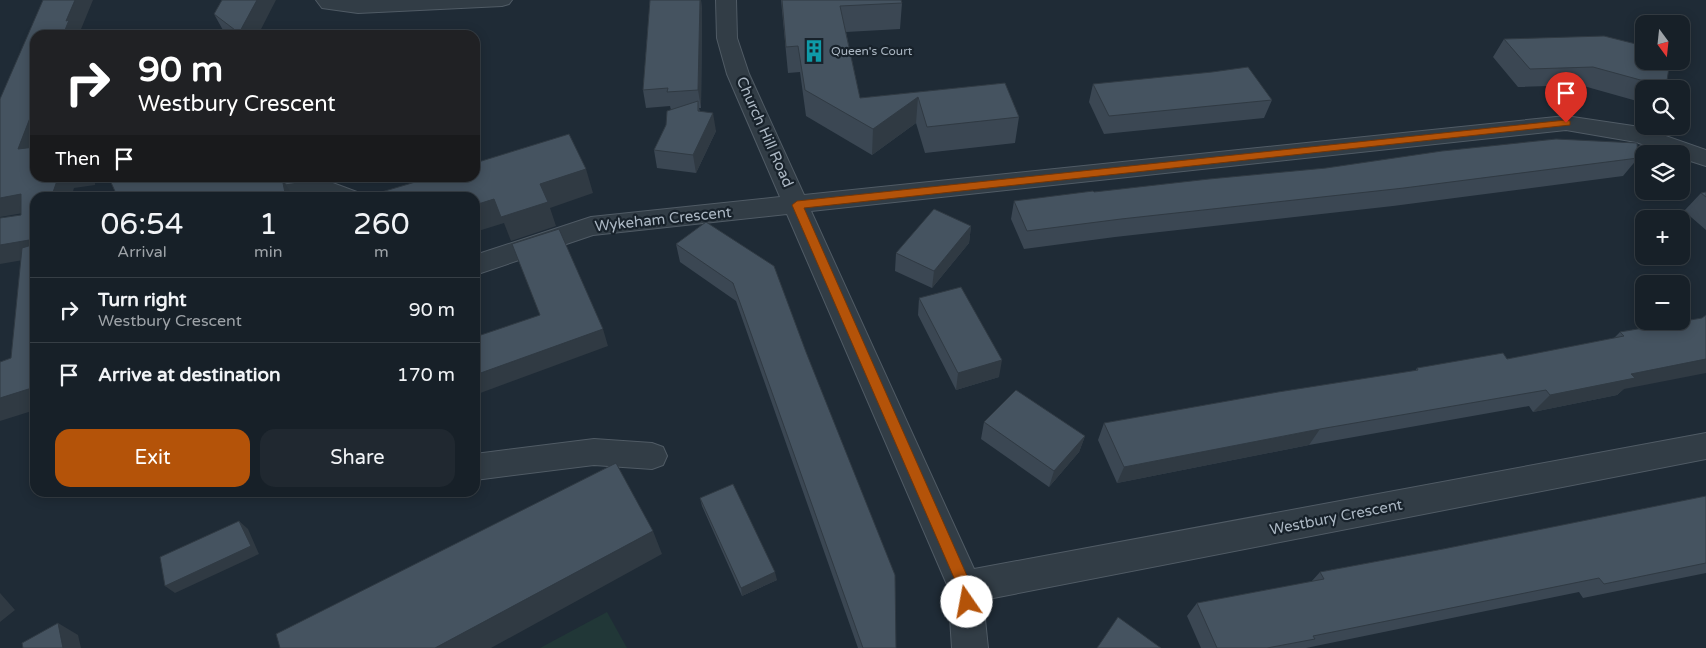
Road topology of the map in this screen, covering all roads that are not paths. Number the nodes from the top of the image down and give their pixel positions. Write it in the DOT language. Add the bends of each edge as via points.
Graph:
graph roads {
  1 [pos="326,0"];
  2 [pos="502,0"];
  3 [pos="726,0"];
  4 [pos="1706,158"];
  5 [pos="284,192"];
  6 [pos="334,192"];
  7 [pos="797,205"];
  8 [pos="480,263"];
  9 [pos="1706,446"];
  10 [pos="652,456"];
  11 [pos="480,466"];
  12 [pos="965,587"];
  13 [pos="970,648"];
  1 -- 2 [label="street" via="330,4 358,8"];
  3 -- 7 [label="street, Church Hill Road" via="727,38 738,74"];
  4 -- 7 [label="street" via="1640,135 1566,123"];
  5 -- 6 [label="street" via="322,187"];
  7 -- 8 [label="street, Wykeham Crescent" via="591,226"];
  7 -- 12 [label="street, Church Hill Road"];
  9 -- 12 [label="street, Westbury Crescent"];
  10 -- 11 [label="street" via="594,452"];
  12 -- 13 [label="street, Church Hill Road"];
}
